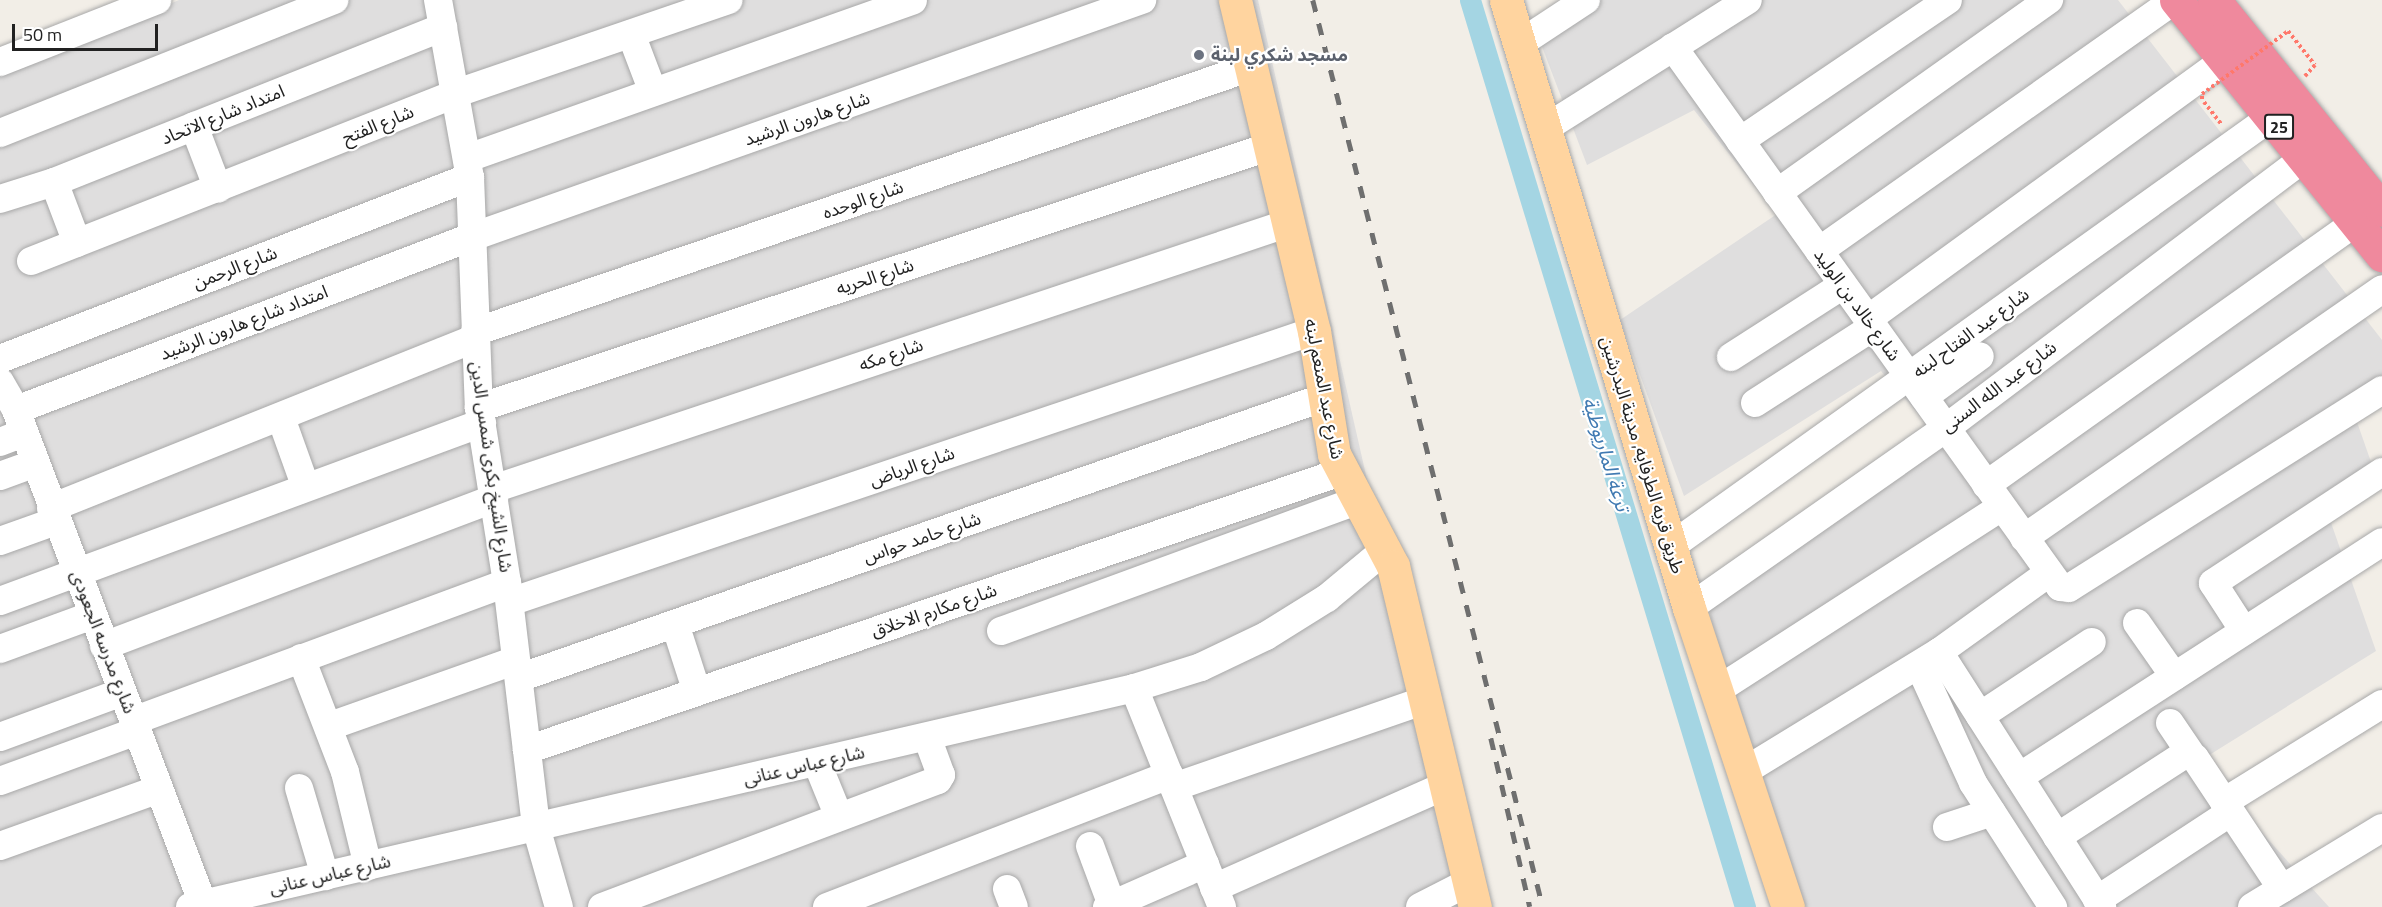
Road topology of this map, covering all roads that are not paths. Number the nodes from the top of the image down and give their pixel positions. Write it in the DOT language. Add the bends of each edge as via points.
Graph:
graph roads {
  1 [pos="157,0"];
  2 [pos="334,0"];
  3 [pos="728,0"];
  4 [pos="913,0"];
  5 [pos="1142,0"];
  6 [pos="1235,0"];
  7 [pos="1506,0"];
  8 [pos="1586,0"];
  9 [pos="1748,0"];
  10 [pos="1948,0"];
  11 [pos="2049,0"];
  12 [pos="2175,0"];
  13 [pos="2214,0"];
  14 [pos="440,7"];
  15 [pos="631,34"];
  16 [pos="1519,44"];
  17 [pos="1673,47"];
  18 [pos="2225,60"];
  19 [pos="0,62"];
  20 [pos="1251,67"];
  21 [pos="653,92"];
  22 [pos="457,93"];
  23 [pos="2271,117"];
  24 [pos="195,126"];
  25 [pos="1544,129"];
  26 [pos="0,134"];
  27 [pos="1740,141"];
  28 [pos="1271,146"];
  29 [pos="2304,158"];
  30 [pos="469,167"];
  31 [pos="54,182"];
  32 [pos="218,189"];
  33 [pos="1777,192"];
  34 [pos="0,199"];
  35 [pos="2369,216"];
  36 [pos="1289,223"];
  37 [pos="472,237"];
  38 [pos="77,243"];
  39 [pos="1819,251"];
  40 [pos="2382,255"];
  41 [pos="31,261"];
  42 [pos="1844,285"];
  43 [pos="2382,289"];
  44 [pos="1870,323"];
  45 [pos="1314,331"];
  46 [pos="475,335"];
  47 [pos="1980,356"];
  48 [pos="1731,357"];
  49 [pos="0,359"];
  50 [pos="0,382"];
  51 [pos="1917,388"];
  52 [pos="2382,390"];
  53 [pos="1325,397"];
  54 [pos="1755,403"];
  55 [pos="481,415"];
  56 [pos="281,418"];
  57 [pos="13,428"];
  58 [pos="1946,428"];
  59 [pos="35,463"];
  60 [pos="1341,472"];
  61 [pos="2382,472"];
  62 [pos="0,476"];
  63 [pos="305,485"];
  64 [pos="493,494"];
  65 [pos="1994,496"];
  66 [pos="1357,501"];
  67 [pos="54,514"];
  68 [pos="2024,538"];
  69 [pos="0,541"];
  70 [pos="2382,542"];
  71 [pos="1670,547"];
  72 [pos="1386,549"];
  73 [pos="77,573"];
  74 [pos="2057,581"];
  75 [pos="508,592"];
  76 [pos="0,601"];
  77 [pos="1689,608"];
  78 [pos="93,615"];
  79 [pos="2137,623"];
  80 [pos="675,624"];
  81 [pos="1001,631"];
  82 [pos="2244,631"];
  83 [pos="2092,642"];
  84 [pos="105,646"];
  85 [pos="0,648"];
  86 [pos="301,658"];
  87 [pos="1929,658"];
  88 [pos="518,669"];
  89 [pos="2174,676"];
  90 [pos="1134,688"];
  91 [pos="1716,691"];
  92 [pos="122,692"];
  93 [pos="697,692"];
  94 [pos="1425,700"];
  95 [pos="2382,704"];
  96 [pos="1980,716"];
  97 [pos="2170,723"];
  98 [pos="135,726"];
  99 [pos="330,726"];
  100 [pos="0,737"];
  101 [pos="927,737"];
  102 [pos="527,750"];
  103 [pos="2191,754"];
  104 [pos="817,762"];
  105 [pos="1743,772"];
  106 [pos="2019,777"];
  107 [pos="1172,781"];
  108 [pos="0,782"];
  109 [pos="1446,785"];
  110 [pos="299,788"];
  111 [pos="159,789"];
  112 [pos="2228,807"];
  113 [pos="1992,812"];
  114 [pos="839,817"];
  115 [pos="536,827"];
  116 [pos="1947,827"];
  117 [pos="2382,828"];
  118 [pos="2057,837"];
  119 [pos="0,846"];
  120 [pos="1090,846"];
  121 [pos="368,866"];
  122 [pos="325,876"];
  123 [pos="1214,886"];
  124 [pos="2282,889"];
  125 [pos="1472,895"];
  126 [pos="2100,904"];
  127 [pos="196,905"];
  128 [pos="1109,906"];
  129 [pos="559,907"];
  130 [pos="602,907"];
  131 [pos="827,907"];
  132 [pos="1420,907"];
  133 [pos="1788,907"];
  134 [pos="2053,907"];
  135 [pos="2252,907"];
  1 -- 19 [label="street"];
  2 -- 26 [label="street"];
  3 -- 15 [label="street, شارع الفتح"];
  4 -- 21 [label="street, شارع الرحمن"];
  5 -- 37 [label="street, شارع هارون الرشيد"];
  6 -- 20 [label="main road, شارع عبد المنعم لبنه"];
  7 -- 16 [label="main road, طريق قريه الطرفايه, مدينة البدرشين"];
  8 -- 16 [label="street"];
  9 -- 17 [label="street"];
  10 -- 27 [label="street"];
  11 -- 33 [label="street"];
  12 -- 18 [label="highway, 25"];
  12 -- 39 [label="street"];
  13 -- 35 [label="highway, 25"];
  14 -- 22 [label="street, شارع الشيخ بكرى شمس الدين"];
  14 -- 24 [label="street, امتداد شارع الاتحاد"];
  15 -- 21 [label="street"];
  15 -- 22 [label="street, شارع الفتح"];
  16 -- 25 [label="main road, طريق قريه الطرفايه, مدينة البدرشين"];
  17 -- 25 [label="street"];
  17 -- 27 [label="street, شارع خالد بن الوليد"];
  18 -- 23 [label="highway, 25"];
  18 -- 44 [label="street"];
  20 -- 28 [label="main road, شارع عبد المنعم لبنه"];
  20 -- 46 [label="street, شارع الوحده"];
  21 -- 30 [label="street, شارع الرحمن"];
  22 -- 30 [label="street, شارع الشيخ بكرى شمس الدين"];
  22 -- 32 [label="street, شارع الفتح"];
  23 -- 29 [label="highway, 25"];
  23 -- 51 [label="street, شارع عبد الفتاح لبنه"];
  24 -- 31 [label="street, امتداد شارع الاتحاد"];
  24 -- 32 [label="street"];
  25 -- 71 [label="main road, طريق قريه الطرفايه, مدينة البدرشين"];
  27 -- 33 [label="street, شارع خالد بن الوليد"];
  28 -- 36 [label="main road, شارع عبد المنعم لبنه"];
  28 -- 55 [label="street, شارع الحريه"];
  29 -- 35 [label="highway, 25"];
  29 -- 58 [label="street, شارع عبد الله السنى"];
  30 -- 37 [label="street, شارع الشيخ بكرى شمس الدين"];
  30 -- 49 [label="street, شارع الرحمن"];
  31 -- 34 [label="street, امتداد شارع الاتحاد"];
  31 -- 38 [label="street"];
  32 -- 38 [label="street, شارع الفتح"];
  33 -- 39 [label="street, شارع خالد بن الوليد"];
  35 -- 40 [label="highway, 25"];
  35 -- 65 [label="street"];
  36 -- 45 [label="main road, شارع عبد المنعم لبنه"];
  36 -- 64 [label="street, شارع مكه"];
  37 -- 46 [label="street, شارع الشيخ بكرى شمس الدين"];
  37 -- 57 [label="street, امتداد شارع هارون الرشيد"];
  38 -- 41 [label="street, شارع الفتح"];
  39 -- 42 [label="street, شارع خالد بن الوليد"];
  42 -- 44 [label="street, شارع خالد بن الوليد"];
  42 -- 48 [label="street"];
  43 -- 68 [label="street"];
  44 -- 51 [label="street, شارع خالد بن الوليد"];
  44 -- 54 [label="street"];
  45 -- 53 [label="main road, شارع عبد المنعم لبنه"];
  45 -- 75 [label="street, شارع الرياض"];
  46 -- 55 [label="street, شارع الشيخ بكرى شمس الدين"];
  46 -- 56 [label="street, شارع الوحده"];
  47 -- 51 [label="street"];
  50 -- 57 [label="street, شارع مدرسه الجعودى"];
  51 -- 58 [label="street, شارع خالد بن الوليد"];
  51 -- 71 [label="street, شارع عبد الفتاح لبنه"];
  52 -- 74 [label="street"];
  53 -- 60 [label="main road, شارع عبد المنعم لبنه"];
  53 -- 80 [label="street, شارع حامد حواس"];
  55 -- 63 [label="street, شارع الحريه"];
  55 -- 64 [label="street, شارع الشيخ بكرى شمس الدين"];
  56 -- 63 [label="street"];
  56 -- 67 [label="street, شارع الوحده"];
  57 -- 59 [label="street, شارع مدرسه الجعودى"];
  58 -- 65 [label="street, شارع خالد بن الوليد"];
  58 -- 77 [label="street, شارع عبد الله السنى"];
  59 -- 62 [label="street"];
  59 -- 67 [label="street, شارع مدرسه الجعودى"];
  60 -- 66 [label="main road, شارع عبد المنعم لبنه"];
  60 -- 93 [label="street, شارع مكارم الاخلاق"];
  61 -- 82 [label="street" via="2213,583"];
  63 -- 73 [label="street, شارع الحريه"];
  64 -- 75 [label="street, شارع الشيخ بكرى شمس الدين"];
  64 -- 84 [label="street, شارع مكه"];
  65 -- 68 [label="street, شارع خالد بن الوليد"];
  65 -- 91 [label="street"];
  66 -- 72 [label="main road, شارع عبد المنعم لبنه"];
  66 -- 81 [label="street"];
  67 -- 69 [label="street, شارع الوحده"];
  67 -- 73 [label="street, شارع مدرسه الجعودى"];
  68 -- 74 [label="street, شارع خالد بن الوليد"];
  70 -- 82 [label="street"];
  71 -- 77 [label="main road, طريق قريه الطرفايه, مدينة البدرشين"];
  72 -- 90 [label="street, شارع عباس عنانى" via="1327,598 1266,636 1201,667"];
  72 -- 94 [label="main road, شارع عبد المنعم لبنه" via="1398,583"];
  73 -- 76 [label="street"];
  73 -- 78 [label="street, شارع مدرسه الجعودى"];
  74 -- 87 [label="street"];
  75 -- 86 [label="street, شارع الرياض"];
  75 -- 88 [label="street, شارع الشيخ بكرى شمس الدين"];
  77 -- 91 [label="main road, طريق قريه الطرفايه, مدينة البدرشين"];
  78 -- 84 [label="street, شارع مدرسه الجعودى"];
  78 -- 85 [label="street"];
  79 -- 89 [label="street"];
  80 -- 88 [label="street, شارع حامد حواس"];
  80 -- 93 [label="street"];
  82 -- 89 [label="street"];
  83 -- 96 [label="street"];
  84 -- 92 [label="street, شارع مدرسه الجعودى"];
  86 -- 98 [label="street, شارع الرياض"];
  86 -- 99 [label="street"];
  87 -- 96 [label="street"];
  87 -- 105 [label="street"];
  87 -- 113 [label="street" via="1936,710"];
  88 -- 99 [label="street, شارع حامد حواس"];
  88 -- 102 [label="street, شارع الشيخ بكرى شمس الدين"];
  89 -- 106 [label="street"];
  90 -- 101 [label="street, شارع عباس عنانى"];
  90 -- 107 [label="street"];
  91 -- 105 [label="main road, طريق قريه الطرفايه, مدينة البدرشين"];
  92 -- 98 [label="street, شارع مدرسه الجعودى"];
  92 -- 100 [label="street"];
  93 -- 102 [label="street, شارع مكارم الاخلاق"];
  94 -- 107 [label="street"];
  94 -- 109 [label="main road, شارع عبد المنعم لبنه"];
  95 -- 112 [label="street"];
  96 -- 106 [label="street"];
  97 -- 103 [label="street"];
  98 -- 108 [label="street, شارع الرياض"];
  98 -- 111 [label="street, شارع مدرسه الجعودى"];
  99 -- 121 [label="street"];
  101 -- 104 [label="street, شارع عباس عنانى"];
  101 -- 114 [label="street" via="940,779"];
  102 -- 115 [label="street, شارع الشيخ بكرى شمس الدين"];
  103 -- 112 [label="street"];
  103 -- 118 [label="street" via="2178,756"];
  104 -- 114 [label="street"];
  104 -- 115 [label="street, شارع عباس عنانى"];
  105 -- 133 [label="main road, طريق قريه الطرفايه, مدينة البدرشين"];
  106 -- 118 [label="street"];
  107 -- 123 [label="street"];
  107 -- 131 [label="street"];
  109 -- 123 [label="street"];
  109 -- 125 [label="main road, شارع عبد المنعم لبنه"];
  110 -- 122 [label="street"];
  111 -- 119 [label="street"];
  111 -- 127 [label="street, شارع مدرسه الجعودى"];
  112 -- 124 [label="street"];
  112 -- 126 [label="street"];
  113 -- 116 [label="street"];
  113 -- 134 [label="street"];
  114 -- 130 [label="street"];
  115 -- 121 [label="street, شارع عباس عنانى"];
  115 -- 129 [label="street, شارع الشيخ بكرى شمس الدين"];
  117 -- 124 [label="street"];
  118 -- 126 [label="street"];
  120 -- 128 [label="street"];
  121 -- 122 [label="street, شارع عباس عنانى"];
  122 -- 127 [label="street, شارع عباس عنانى"];
  123 -- 128 [label="street"];
  124 -- 135 [label="street"];
  125 -- 132 [label="street"];
}
